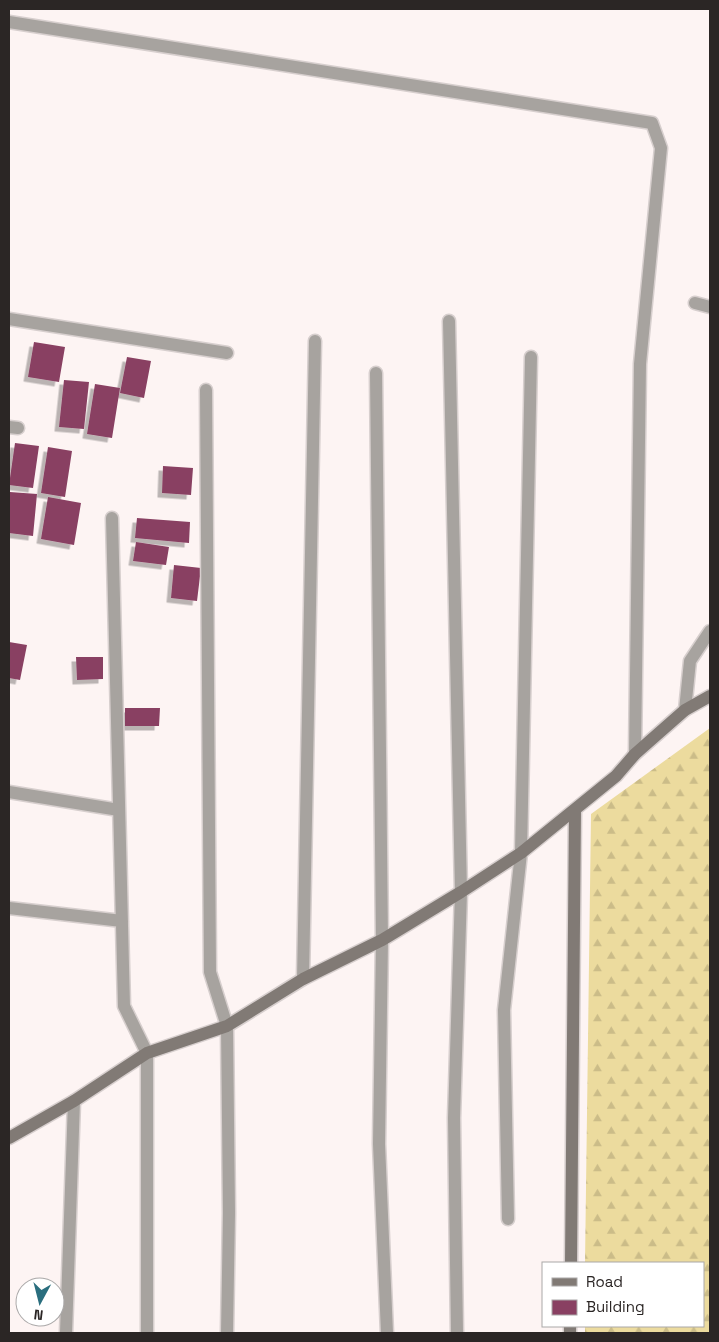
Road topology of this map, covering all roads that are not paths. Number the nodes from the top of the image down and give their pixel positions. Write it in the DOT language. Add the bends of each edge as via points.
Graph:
graph roads {
  1 [pos="9,22"];
  2 [pos="695,303"];
  3 [pos="710,306"];
  4 [pos="9,319"];
  5 [pos="449,321"];
  6 [pos="315,341"];
  7 [pos="227,353"];
  8 [pos="532,357"];
  9 [pos="376,372"];
  10 [pos="206,390"];
  11 [pos="112,518"];
  12 [pos="710,631"];
  13 [pos="710,696"];
  14 [pos="685,710"];
  15 [pos="634,754"];
  16 [pos="9,792"];
  17 [pos="119,810"];
  18 [pos="575,810"];
  19 [pos="521,853"];
  20 [pos="461,892"];
  21 [pos="9,908"];
  22 [pos="122,920"];
  23 [pos="382,940"];
  24 [pos="303,979"];
  25 [pos="227,1026"];
  26 [pos="147,1053"];
  27 [pos="74,1101"];
  28 [pos="9,1138"];
  29 [pos="508,1219"];
  30 [pos="571,1262"];
  31 [pos="66,1333"];
  32 [pos="147,1333"];
  33 [pos="227,1333"];
  34 [pos="387,1333"];
  35 [pos="457,1333"];
  1 -- 15 [label="street" via="652,123 661,148 640,364"];
  2 -- 3 [label="street"];
  4 -- 7 [label="street"];
  5 -- 20 [label="street"];
  6 -- 24 [label="street"];
  8 -- 19 [label="street"];
  9 -- 23 [label="street"];
  10 -- 25 [label="street" via="210,972"];
  11 -- 17 [label="street"];
  12 -- 14 [label="street" via="690,660"];
  13 -- 14 [label="street"];
  14 -- 15 [label="street"];
  15 -- 18 [label="street" via="616,776"];
  16 -- 17 [label="street"];
  17 -- 22 [label="street"];
  18 -- 19 [label="street"];
  18 -- 30 [label="street"];
  19 -- 20 [label="street"];
  19 -- 29 [label="street" via="504,1010"];
  20 -- 23 [label="street"];
  20 -- 35 [label="street" via="454,1118"];
  21 -- 22 [label="street"];
  22 -- 26 [label="street" via="124,1006"];
  23 -- 24 [label="street"];
  23 -- 34 [label="street" via="379,1144"];
  24 -- 25 [label="street"];
  25 -- 26 [label="street"];
  25 -- 33 [label="street"];
  26 -- 27 [label="street"];
  26 -- 32 [label="street"];
  27 -- 28 [label="street"];
  27 -- 31 [label="street"];
}
